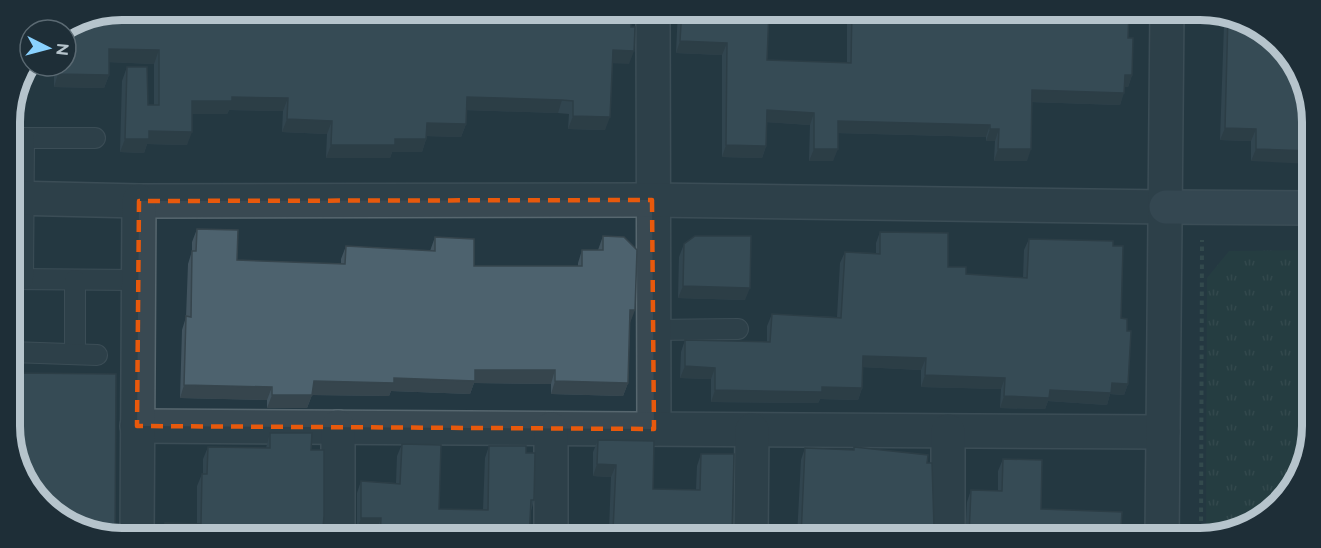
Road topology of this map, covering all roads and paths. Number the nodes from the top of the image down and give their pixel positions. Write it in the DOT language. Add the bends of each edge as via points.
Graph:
graph roads {
  1 [pos="653,20"];
  2 [pos="1167,20"];
  3 [pos="20,138"];
  4 [pos="95,138"];
  5 [pos="20,198"];
  6 [pos="139,201"];
  7 [pos="652,201"];
  8 [pos="1166,207"];
  9 [pos="1202,207"];
  10 [pos="1302,208"];
  11 [pos="20,279"];
  12 [pos="75,280"];
  13 [pos="138,280"];
  14 [pos="738,329"];
  15 [pos="653,330"];
  16 [pos="20,352"];
  17 [pos="75,354"];
  18 [pos="97,355"];
  19 [pos="137,426"];
  20 [pos="338,427"];
  21 [pos="551,429"];
  22 [pos="654,429"];
  23 [pos="752,430"];
  24 [pos="948,431"];
  25 [pos="1163,432"];
  26 [pos="137,528"];
  27 [pos="338,528"];
  28 [pos="551,528"];
  29 [pos="751,528"];
  30 [pos="948,528"];
  31 [pos="1162,528"];
  32 [pos="1201,528"];
  1 -- 7 [label="street"];
  2 -- 8 [label="street"];
  3 -- 4 [label="lane"];
  5 -- 6 [label="street"];
  6 -- 7 [label="street"];
  6 -- 13 [label="street"];
  7 -- 8 [label="street"];
  7 -- 15 [label="street"];
  8 -- 9 [label="street"];
  8 -- 25 [label="street"];
  9 -- 10 [label="street"];
  9 -- 32 [label="path"];
  11 -- 12 [label="lane"];
  12 -- 13 [label="lane"];
  12 -- 17 [label="lane"];
  13 -- 19 [label="street"];
  14 -- 15 [label="lane"];
  15 -- 22 [label="street"];
  16 -- 17 [label="lane"];
  17 -- 18 [label="lane"];
  19 -- 20 [label="street"];
  19 -- 26 [label="street"];
  20 -- 21 [label="street"];
  20 -- 27 [label="street"];
  21 -- 22 [label="street"];
  21 -- 28 [label="street"];
  22 -- 23 [label="street"];
  23 -- 24 [label="street"];
  23 -- 29 [label="street"];
  24 -- 25 [label="street"];
  24 -- 30 [label="street"];
  25 -- 31 [label="street"];
}
